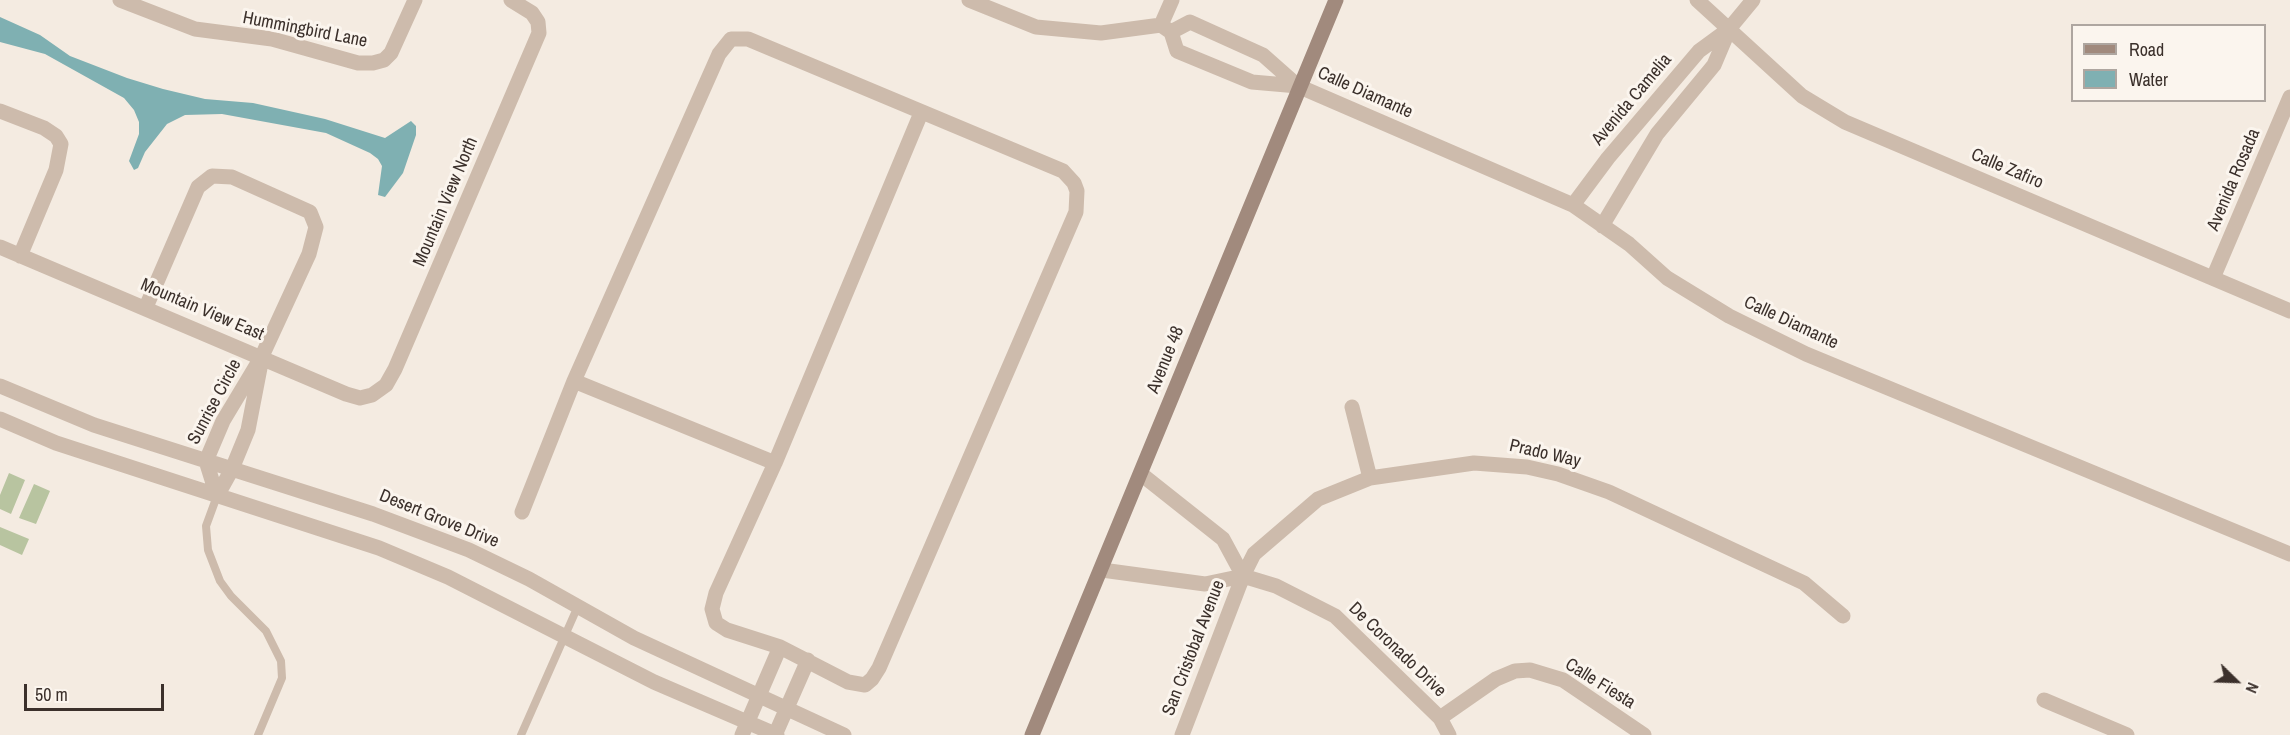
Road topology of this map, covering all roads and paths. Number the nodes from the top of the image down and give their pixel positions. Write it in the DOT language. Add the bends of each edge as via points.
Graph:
graph roads {
  1 [pos="120,0"];
  2 [pos="415,0"];
  3 [pos="511,0"];
  4 [pos="969,0"];
  5 [pos="1172,0"];
  6 [pos="1336,0"];
  7 [pos="1697,0"];
  8 [pos="1753,0"];
  9 [pos="1166,29"];
  10 [pos="1729,29"];
  11 [pos="1298,86"];
  12 [pos="2290,97"];
  13 [pos="0,111"];
  14 [pos="921,113"];
  15 [pos="1626,136"];
  16 [pos="1646,152"];
  17 [pos="1573,205"];
  18 [pos="1602,226"];
  19 [pos="0,247"];
  20 [pos="20,256"];
  21 [pos="2213,278"];
  22 [pos="146,307"];
  23 [pos="2290,311"];
  24 [pos="262,356"];
  25 [pos="574,381"];
  26 [pos="386,385"];
  27 [pos="0,386"];
  28 [pos="1352,407"];
  29 [pos="0,419"];
  30 [pos="206,461"];
  31 [pos="775,463"];
  32 [pos="232,470"];
  33 [pos="1141,474"];
  34 [pos="1370,478"];
  35 [pos="217,496"];
  36 [pos="522,512"];
  37 [pos="2290,554"];
  38 [pos="1102,570"];
  39 [pos="1243,576"];
  40 [pos="578,606"];
  41 [pos="1843,616"];
  42 [pos="563,635"];
  43 [pos="780,647"];
  44 [pos="808,660"];
  45 [pos="758,697"];
  46 [pos="2044,700"];
  47 [pos="786,710"];
  48 [pos="1440,718"];
  49 [pos="745,728"];
  50 [pos="840,734"];
  51 [pos="258,735"];
  52 [pos="521,735"];
  53 [pos="776,735"];
  54 [pos="1032,735"];
  55 [pos="1182,735"];
  56 [pos="1449,735"];
  57 [pos="1644,735"];
  58 [pos="2127,735"];
  1 -- 2 [label="street, Hummingbird Lane" via="195,28 272,39 358,63 374,63 391,53"];
  3 -- 26 [label="street, Mountain View North" via="531,13 538,22 539,33"];
  4 -- 9 [label="street" via="1036,27 1101,33"];
  5 -- 9 [label="street"];
  6 -- 11 [label="main road, Avenue 48"];
  7 -- 10 [label="street, Calle Zafiro"];
  8 -- 10 [label="street, Avenida Camelia"];
  9 -- 11 [label="street" via="1190,22 1263,55"];
  9 -- 11 [label="street" via="1177,51 1252,82"];
  10 -- 15 [label="street, Avenida Camelia" via="1699,51"];
  10 -- 16 [label="street, Avenida Camelia" via="1714,65"];
  10 -- 21 [label="street, Calle Zafiro" via="1802,96 1845,122"];
  11 -- 17 [label="street, Calle Diamante"];
  11 -- 33 [label="main road, Avenue 48"];
  12 -- 21 [label="street, Avenida Rosada"];
  13 -- 20 [label="street" via="44,128 61,144 52,181"];
  14 -- 25 [label="street" via="748,39 731,39 719,54"];
  14 -- 31 [label="street"];
  14 -- 44 [label="street" via="1063,171 1077,190 1076,212 879,668 865,685 858,685"];
  15 -- 16 [label="street"];
  15 -- 17 [label="street, Avenida Camelia"];
  16 -- 18 [label="street, Avenida Camelia"];
  17 -- 18 [label="street, Calle Diamante"];
  18 -- 37 [label="street, Calle Diamante" via="1676,283 1728,316 1806,354"];
  19 -- 20 [label="street, Mountain View East"];
  20 -- 22 [label="street, Mountain View East"];
  21 -- 23 [label="street, Calle Zafiro"];
  22 -- 24 [label="street, Mountain View East"];
  22 -- 24 [label="street, Sunrise Circle" via="198,187 212,176 232,177 310,212 316,227 309,254"];
  24 -- 26 [label="street, Mountain View East" via="360,398"];
  24 -- 30 [label="street, Sunrise Circle" via="223,421"];
  24 -- 32 [label="street, Sunrise Circle" via="248,430"];
  25 -- 31 [label="street"];
  25 -- 36 [label="street"];
  27 -- 30 [label="street, Desert Grove Drive" via="55,410"];
  28 -- 34 [label="street"];
  29 -- 35 [label="street" via="56,443"];
  30 -- 32 [label="street, Desert Grove Drive"];
  30 -- 35 [label="street, Sunrise Circle"];
  31 -- 43 [label="street" via="716,593 712,618 720,627"];
  32 -- 35 [label="street, Sunrise Circle"];
  32 -- 40 [label="street, Desert Grove Drive" via="373,514 469,550"];
  33 -- 38 [label="main road, Avenue 48"];
  33 -- 39 [label="street" via="1223,539"];
  34 -- 39 [label="street, Prado Way" via="1318,499 1254,554"];
  34 -- 41 [label="street, Prado Way" via="1474,463 1517,465 1558,474 1609,492 1804,583"];
  35 -- 42 [label="street" via="379,548 448,577"];
  35 -- 51 [label="lane" via="206,526 208,550 220,580 267,631 281,661 282,678"];
  38 -- 39 [label="street, De Coronado Drive" via="1205,584"];
  38 -- 54 [label="main road, Avenue 48"];
  39 -- 48 [label="street, De Coronado Drive" via="1276,586 1335,616"];
  39 -- 55 [label="street, San Cristobal Avenue"];
  40 -- 42 [label="lane"];
  40 -- 45 [label="street, Desert Grove Drive" via="634,638"];
  42 -- 49 [label="street"];
  42 -- 52 [label="lane"];
  43 -- 44 [label="street"];
  43 -- 45 [label="street"];
  44 -- 47 [label="street"];
  45 -- 47 [label="street, Desert Grove Drive"];
  45 -- 49 [label="street"];
  46 -- 58 [label="street"];
  47 -- 50 [label="street, Desert Grove Drive"];
  47 -- 53 [label="street"];
  48 -- 56 [label="street, De Coronado Drive"];
  48 -- 57 [label="street, Calle Fiesta" via="1496,679 1530,670 1563,680"];
  49 -- 53 [label="street"];
}
